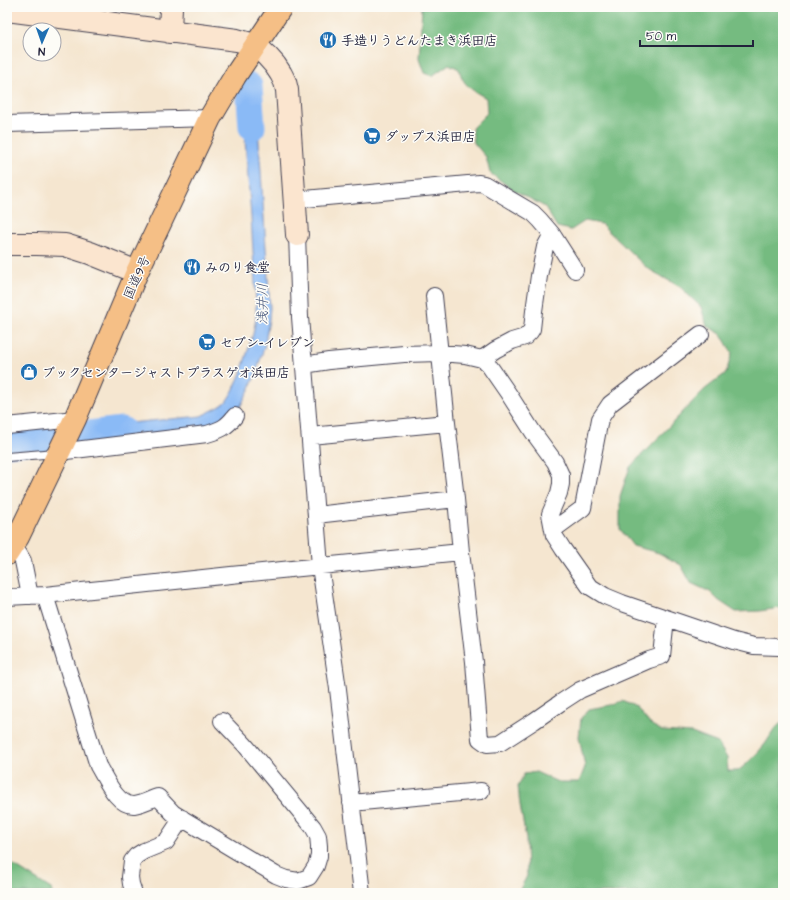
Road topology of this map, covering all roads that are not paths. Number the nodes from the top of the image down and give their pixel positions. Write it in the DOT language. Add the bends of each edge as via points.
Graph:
graph roads {
  1 [pos="171,7"];
  2 [pos="281,7"];
  3 [pos="7,10"];
  4 [pos="170,32"];
  5 [pos="255,45"];
  6 [pos="210,118"];
  7 [pos="7,124"];
  8 [pos="294,200"];
  9 [pos="552,234"];
  10 [pos="297,235"];
  11 [pos="7,244"];
  12 [pos="575,270"];
  13 [pos="137,272"];
  14 [pos="434,296"];
  15 [pos="701,334"];
  16 [pos="440,352"];
  17 [pos="482,359"];
  18 [pos="304,365"];
  19 [pos="235,416"];
  20 [pos="73,423"];
  21 [pos="447,423"];
  22 [pos="7,426"];
  23 [pos="310,436"];
  24 [pos="60,450"];
  25 [pos="7,457"];
  26 [pos="456,499"];
  27 [pos="316,515"];
  28 [pos="553,530"];
  29 [pos="10,550"];
  30 [pos="461,552"];
  31 [pos="320,566"];
  32 [pos="37,595"];
  33 [pos="7,597"];
  34 [pos="666,618"];
  35 [pos="783,645"];
  36 [pos="222,721"];
  37 [pos="481,791"];
  38 [pos="351,803"];
  39 [pos="182,818"];
  40 [pos="309,877"];
  41 [pos="134,893"];
  42 [pos="296,893"];
  43 [pos="362,893"];
  1 -- 4 [label="street"];
  2 -- 5 [label="highway, 国道9号"];
  3 -- 4 [label="street"];
  4 -- 5 [label="street" via="238,40"];
  5 -- 6 [label="highway, 国道9号"];
  5 -- 8 [label="street" via="275,65 285,82"];
  6 -- 7 [label="street"];
  6 -- 13 [label="highway, 国道9号"];
  8 -- 9 [label="street" via="479,183 533,213"];
  8 -- 10 [label="street"];
  9 -- 12 [label="street"];
  9 -- 17 [label="street" via="545,247 532,330 525,337 512,340"];
  10 -- 18 [label="street"];
  11 -- 13 [label="street" via="65,245 90,252"];
  13 -- 20 [label="highway, 国道9号"];
  14 -- 16 [label="street"];
  15 -- 28 [label="street" via="610,404 600,419 584,508"];
  16 -- 17 [label="street"];
  16 -- 18 [label="street"];
  16 -- 21 [label="street"];
  17 -- 28 [label="street" via="508,393 561,474 559,493 550,514"];
  18 -- 23 [label="street"];
  19 -- 24 [label="street" via="228,425 207,434"];
  20 -- 22 [label="street"];
  20 -- 24 [label="highway, 国道9号"];
  21 -- 23 [label="street"];
  21 -- 26 [label="street"];
  23 -- 27 [label="street"];
  24 -- 25 [label="lane"];
  24 -- 29 [label="highway, 国道9号"];
  26 -- 27 [label="street"];
  26 -- 30 [label="street"];
  27 -- 31 [label="street"];
  28 -- 34 [label="street" via="589,586 605,596"];
  29 -- 32 [label="street" via="19,554"];
  30 -- 31 [label="street"];
  30 -- 34 [label="street" via="480,739 487,744 500,743 580,690 662,656"];
  31 -- 32 [label="street"];
  31 -- 38 [label="street"];
  32 -- 33 [label="street"];
  32 -- 39 [label="street" via="98,766 111,789 127,805 136,805 158,797 173,813"];
  34 -- 35 [label="street" via="754,646"];
  36 -- 40 [label="street" via="316,831 319,856"];
  37 -- 38 [label="street"];
  38 -- 43 [label="street"];
  39 -- 40 [label="street" via="276,875 298,881"];
  39 -- 41 [label="street" via="166,842 144,851 132,861 130,884"];
  40 -- 42 [label="street"];
}
